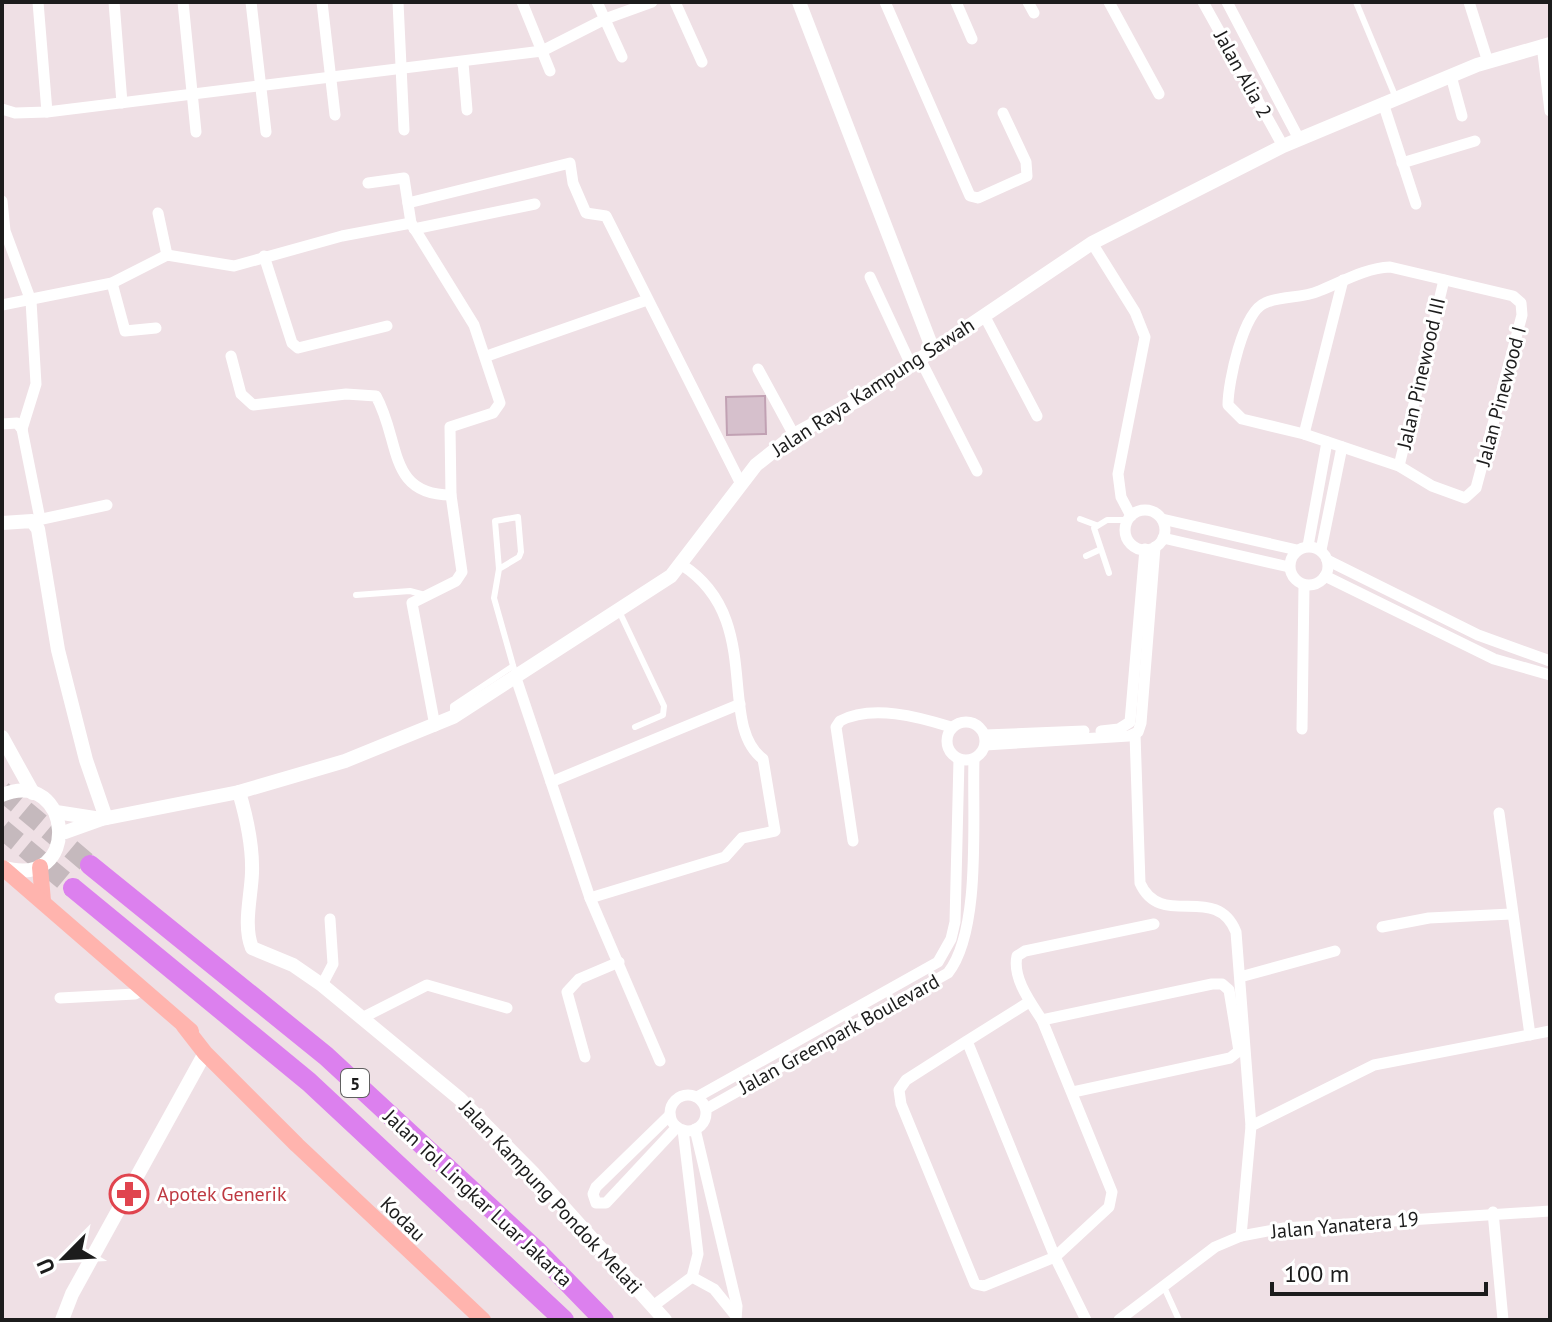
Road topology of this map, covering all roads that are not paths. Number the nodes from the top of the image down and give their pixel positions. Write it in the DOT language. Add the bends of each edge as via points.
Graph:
graph roads {
  1 [pos="38,2"];
  2 [pos="114,2"];
  3 [pos="183,2"];
  4 [pos="251,2"];
  5 [pos="322,2"];
  6 [pos="398,2"];
  7 [pos="522,2"];
  8 [pos="597,2"];
  9 [pos="652,2"];
  10 [pos="675,2"];
  11 [pos="799,2"];
  12 [pos="885,2"];
  13 [pos="956,2"];
  14 [pos="1109,2"];
  15 [pos="1203,2"];
  16 [pos="1227,2"];
  17 [pos="1356,2"];
  18 [pos="1469,2"];
  19 [pos="605,19"];
  20 [pos="972,39"];
  21 [pos="1546,45"];
  22 [pos="542,51"];
  23 [pos="622,57"];
  24 [pos="702,62"];
  25 [pos="1488,62"];
  26 [pos="463,63"];
  27 [pos="402,68"];
  28 [pos="550,71"];
  29 [pos="1451,76"];
  30 [pos="331,78"];
  31 [pos="260,86"];
  32 [pos="1159,94"];
  33 [pos="192,95"];
  34 [pos="1390,100"];
  35 [pos="122,103"];
  36 [pos="2,109"];
  37 [pos="467,110"];
  38 [pos="1550,111"];
  39 [pos="47,112"];
  40 [pos="1003,113"];
  41 [pos="335,115"];
  42 [pos="1462,116"];
  43 [pos="404,130"];
  44 [pos="196,132"];
  45 [pos="266,132"];
  46 [pos="1299,139"];
  47 [pos="1475,141"];
  48 [pos="1283,146"];
  49 [pos="1402,163"];
  50 [pos="368,183"];
  51 [pos="2,201"];
  52 [pos="408,203"];
  53 [pos="535,204"];
  54 [pos="1416,204"];
  55 [pos="158,213"];
  56 [pos="413,226"];
  57 [pos="1092,243"];
  58 [pos="167,255"];
  59 [pos="264,256"];
  60 [pos="870,277"];
  61 [pos="1343,280"];
  62 [pos="1444,280"];
  63 [pos="112,283"];
  64 [pos="647,300"];
  65 [pos="31,301"];
  66 [pos="2,305"];
  67 [pos="984,315"];
  68 [pos="387,326"];
  69 [pos="156,328"];
  70 [pos="933,350"];
  71 [pos="231,356"];
  72 [pos="487,356"];
  73 [pos="916,362"];
  74 [pos="758,369"];
  75 [pos="1037,416"];
  76 [pos="2,424"];
  77 [pos="22,429"];
  78 [pos="1304,434"];
  79 [pos="794,435"];
  80 [pos="1334,444"];
  81 [pos="1399,466"];
  82 [pos="977,471"];
  83 [pos="741,484"];
  84 [pos="451,495"];
  85 [pos="107,505"];
  86 [pos="1130,518"];
  87 [pos="1080,519"];
  88 [pos="1162,519"];
  89 [pos="36,520"];
  90 [pos="2,523"];
  91 [pos="1096,525"];
  92 [pos="1155,545"];
  93 [pos="1302,548"];
  94 [pos="1099,550"];
  95 [pos="1324,555"];
  96 [pos="1086,556"];
  97 [pos="682,565"];
  98 [pos="1289,567"];
  99 [pos="499,569"];
  100 [pos="1109,573"];
  101 [pos="1325,576"];
  102 [pos="1304,585"];
  103 [pos="356,595"];
  104 [pos="425,595"];
  105 [pos="618,610"];
  106 [pos="1550,661"];
  107 [pos="515,672"];
  108 [pos="1550,675"];
  109 [pos="740,704"];
  110 [pos="435,726"];
  111 [pos="635,727"];
  112 [pos="951,727"];
  113 [pos="1302,729"];
  114 [pos="1135,734"];
  115 [pos="2,737"];
  116 [pos="985,740"];
  117 [pos="13,756"];
  118 [pos="959,759"];
  119 [pos="974,759"];
  120 [pos="551,782"];
  121 [pos="239,792"];
  122 [pos="33,793"];
  123 [pos="5,794"];
  124 [pos="56,812"];
  125 [pos="1499,813"];
  126 [pos="104,819"];
  127 [pos="60,834"];
  128 [pos="853,841"];
  129 [pos="90,865"];
  130 [pos="40,867"];
  131 [pos="2,868"];
  132 [pos="73,888"];
  133 [pos="590,898"];
  134 [pos="43,901"];
  135 [pos="1511,914"];
  136 [pos="330,919"];
  137 [pos="1154,924"];
  138 [pos="1382,927"];
  139 [pos="1335,951"];
  140 [pos="619,962"];
  141 [pos="1240,977"];
  142 [pos="322,985"];
  143 [pos="143,989"];
  144 [pos="60,998"];
  145 [pos="1029,1002"];
  146 [pos="507,1008"];
  147 [pos="362,1018"];
  148 [pos="1042,1020"];
  149 [pos="184,1026"];
  150 [pos="1550,1031"];
  151 [pos="1530,1035"];
  152 [pos="967,1041"];
  153 [pos="205,1053"];
  154 [pos="585,1057"];
  155 [pos="660,1061"];
  156 [pos="746,1068"];
  157 [pos="754,1081"];
  158 [pos="1073,1092"];
  159 [pos="697,1097"];
  160 [pos="706,1109"];
  161 [pos="670,1115"];
  162 [pos="1251,1126"];
  163 [pos="685,1129"];
  164 [pos="297,1145"];
  165 [pos="1550,1211"];
  166 [pos="1493,1212"];
  167 [pos="720,1235"];
  168 [pos="1241,1236"];
  169 [pos="697,1238"];
  170 [pos="1055,1257"];
  171 [pos="692,1277"];
  172 [pos="1164,1286"];
  173 [pos="653,1306"];
  174 [pos="1121,1319"];
  175 [pos="62,1320"];
  176 [pos="483,1320"];
  177 [pos="564,1320"];
  178 [pos="604,1320"];
  179 [pos="665,1320"];
  180 [pos="737,1320"];
  181 [pos="1086,1320"];
  182 [pos="1179,1320"];
  183 [pos="1503,1320"];
  1 -- 39 [label="street"];
  2 -- 35 [label="street"];
  3 -- 33 [label="street"];
  4 -- 31 [label="street"];
  5 -- 30 [label="street"];
  6 -- 27 [label="street"];
  7 -- 22 [label="street"];
  8 -- 19 [label="street"];
  9 -- 19 [label="street"];
  10 -- 24 [label="street"];
  11 -- 70 [label="street"];
  12 -- 40 [label="street" via="970,196 978,198 1027,176 1026,162"];
  13 -- 20 [label="street"];
  14 -- 32 [label="street"];
  15 -- 48 [label="street, Jalan Alia 2"];
  16 -- 46 [label="street"];
  17 -- 34 [label="lane"];
  18 -- 25 [label="street"];
  19 -- 22 [label="street"];
  19 -- 23 [label="street"];
  21 -- 25 [label="street, Jalan Raya Kampung Sawah"];
  21 -- 38 [label="street"];
  22 -- 26 [label="street"];
  22 -- 28 [label="street"];
  25 -- 29 [label="street, Jalan Raya Kampung Sawah"];
  26 -- 27 [label="street"];
  26 -- 37 [label="street"];
  27 -- 30 [label="street"];
  27 -- 43 [label="street"];
  29 -- 34 [label="street, Jalan Raya Kampung Sawah"];
  29 -- 42 [label="street"];
  30 -- 31 [label="street"];
  30 -- 41 [label="street"];
  31 -- 33 [label="street"];
  31 -- 45 [label="street"];
  33 -- 35 [label="street"];
  33 -- 44 [label="street"];
  34 -- 46 [label="street, Jalan Raya Kampung Sawah"];
  34 -- 49 [label="street"];
  35 -- 39 [label="street"];
  36 -- 39 [label="street"];
  46 -- 48 [label="street, Jalan Raya Kampung Sawah"];
  47 -- 49 [label="street"];
  48 -- 57 [label="street, Jalan Raya Kampung Sawah"];
  49 -- 54 [label="street"];
  50 -- 52 [label="street" via="404,178"];
  51 -- 65 [label="street" via="5,231"];
  52 -- 56 [label="street"];
  52 -- 64 [label="street" via="570,163 586,213 606,216"];
  53 -- 56 [label="street"];
  55 -- 58 [label="street"];
  56 -- 59 [label="street"];
  56 -- 72 [label="street" via="457,293"];
  57 -- 67 [label="street, Jalan Raya Kampung Sawah"];
  57 -- 86 [label="street" via="1145,337 1118,474"];
  58 -- 59 [label="street" via="220,266"];
  58 -- 63 [label="street"];
  59 -- 68 [label="street" via="298,348"];
  60 -- 73 [label="street"];
  61 -- 62 [label="street" via="1390,267"];
  61 -- 78 [label="street"];
  61 -- 78 [label="street" via="1303,298 1277,299 1258,307 1246,324 1228,405 1242,419"];
  62 -- 81 [label="street, Jalan Pinewood III"];
  62 -- 81 [label="street, Jalan Pinewood I" via="1513,296 1521,303 1522,315 1476,488 1465,498 1453,495"];
  63 -- 65 [label="street"];
  63 -- 69 [label="street" via="125,331"];
  64 -- 72 [label="street"];
  64 -- 83 [label="street"];
  65 -- 66 [label="street"];
  65 -- 77 [label="street" via="36,391"];
  67 -- 70 [label="street, Jalan Raya Kampung Sawah"];
  67 -- 75 [label="street"];
  70 -- 73 [label="street, Jalan Raya Kampung Sawah"];
  71 -- 84 [label="street" via="241,394 253,405 346,394 376,396 411,486 428,495"];
  72 -- 84 [label="street" via="500,406 451,425"];
  73 -- 79 [label="street, Jalan Raya Kampung Sawah"];
  73 -- 82 [label="street"];
  74 -- 79 [label="street"];
  76 -- 77 [label="street" via="17,423"];
  77 -- 89 [label="street"];
  78 -- 80 [label="street"];
  79 -- 83 [label="street, Jalan Raya Kampung Sawah"];
  80 -- 81 [label="street"];
  80 -- 93 [label="street"];
  80 -- 95 [label="street"];
  83 -- 97 [label="street, Jalan Raya Kampung Sawah"];
  84 -- 104 [label="street" via="462,572 456,581"];
  85 -- 89 [label="street"];
  86 -- 88 [label="street" via="1148,510"];
  86 -- 91 [label="lane"];
  86 -- 92 [label="street" via="1129,540"];
  87 -- 91 [label="lane"];
  88 -- 92 [label="street"];
  88 -- 93 [label="street"];
  89 -- 90 [label="street"];
  89 -- 126 [label="street" via="58,650"];
  91 -- 94 [label="lane"];
  92 -- 98 [label="street"];
  92 -- 114 [label="street" via="1141,723"];
  92 -- 116 [label="street" via="1130,722 1106,731"];
  93 -- 95 [label="street"];
  93 -- 98 [label="street"];
  94 -- 96 [label="lane"];
  94 -- 100 [label="lane"];
  95 -- 101 [label="street"];
  95 -- 106 [label="street" via="1478,635"];
  97 -- 105 [label="street, Jalan Raya Kampung Sawah"];
  97 -- 109 [label="street" via="700,576 720,605 735,644"];
  98 -- 102 [label="street"];
  99 -- 99 [label="lane" via="521,552 518,517 495,521"];
  99 -- 107 [label="lane" via="494,598"];
  101 -- 102 [label="street"];
  101 -- 108 [label="street" via="1494,659"];
  102 -- 113 [label="street"];
  103 -- 104 [label="lane"];
  104 -- 110 [label="street" via="411,608"];
  105 -- 107 [label="street, Jalan Raya Kampung Sawah"];
  105 -- 111 [label="lane" via="664,706 663,715"];
  107 -- 110 [label="street, Jalan Raya Kampung Sawah"];
  107 -- 120 [label="street"];
  109 -- 120 [label="street"];
  109 -- 133 [label="street" via="755,753 763,759 775,831 742,838 725,857"];
  110 -- 121 [label="street, Jalan Raya Kampung Sawah" via="345,761"];
  112 -- 116 [label="street" via="963,721 976,724"];
  112 -- 118 [label="street" via="949,751"];
  112 -- 128 [label="street" via="923,717 864,714 840,721 836,727"];
  114 -- 116 [label="street"];
  114 -- 141 [label="street" via="1140,883 1153,902 1220,910 1230,917"];
  115 -- 117 [label="street"];
  116 -- 119 [label="street"];
  117 -- 122 [label="street"];
  117 -- 123 [label="street" via="15,778"];
  118 -- 119 [label="street"];
  118 -- 156 [label="street, Jalan Greenpark Boulevard" via="955,922 945,953 938,962"];
  119 -- 157 [label="street, Jalan Greenpark Boulevard" via="969,913 966,942 957,961 948,973"];
  120 -- 133 [label="street"];
  121 -- 126 [label="street, Jalan Raya Kampung Sawah"];
  121 -- 142 [label="street, Jalan Kampung Pondok Melati" via="249,826 247,936 252,948 293,965"];
  122 -- 123 [label="street"];
  122 -- 124 [label="street"];
  124 -- 126 [label="street, Jalan Raya Kampung Sawah"];
  124 -- 127 [label="street"];
  125 -- 135 [label="street"];
  126 -- 127 [label="street, Jalan Raya Kampung Sawah"];
  127 -- 130 [label="street" via="54,853"];
  129 -- 178 [label="highway, Jalan Tol Lingkar Luar Jakarta / 5" via="326,1056"];
  130 -- 131 [label="street"];
  130 -- 134 [label="main road"];
  131 -- 134 [label="main road, Kodau"];
  132 -- 177 [label="highway, Jalan Tol Lingkar Luar Jakarta / 5" via="309,1082"];
  133 -- 140 [label="street"];
  134 -- 143 [label="main road, Kodau"];
  135 -- 138 [label="street" via="1429,918"];
  135 -- 151 [label="street"];
  136 -- 142 [label="street" via="333,964"];
  137 -- 145 [label="street" via="1025,951 1015,964"];
  139 -- 141 [label="street"];
  140 -- 154 [label="street" via="579,979 567,992"];
  140 -- 155 [label="street"];
  141 -- 162 [label="street"];
  142 -- 147 [label="street, Jalan Kampung Pondok Melati"];
  143 -- 144 [label="street" via="135,994"];
  143 -- 149 [label="main road, Kodau"];
  145 -- 148 [label="street"];
  145 -- 152 [label="street"];
  146 -- 147 [label="street" via="427,985"];
  147 -- 173 [label="street, Jalan Kampung Pondok Melati" via="460,1099"];
  148 -- 158 [label="street"];
  148 -- 158 [label="street" via="1212,984 1229,990 1239,1051 1230,1058"];
  149 -- 153 [label="main road, Kodau"];
  149 -- 164 [label="main road, Kodau" via="213,1045 283,1117"];
  150 -- 151 [label="street"];
  151 -- 162 [label="street" via="1374,1065"];
  152 -- 170 [label="street"];
  152 -- 170 [label="street" via="906,1080 899,1090 901,1104 975,1284 984,1286"];
  153 -- 164 [label="main road, Kodau"];
  153 -- 175 [label="street"];
  156 -- 157 [label="street"];
  156 -- 159 [label="street, Jalan Greenpark Boulevard"];
  157 -- 160 [label="street, Jalan Greenpark Boulevard"];
  158 -- 170 [label="street" via="1112,1192 1109,1207"];
  159 -- 160 [label="street"];
  159 -- 161 [label="street" via="678,1097"];
  160 -- 163 [label="street" via="704,1121"];
  161 -- 163 [label="street"];
  161 -- 163 [label="street" via="596,1187 596,1203 606,1203"];
  162 -- 168 [label="street"];
  163 -- 167 [label="street"];
  163 -- 169 [label="street"];
  164 -- 176 [label="main road, Kodau"];
  165 -- 166 [label="street, Jalan Yanatera 19"];
  166 -- 168 [label="street, Jalan Yanatera 19"];
  166 -- 183 [label="street"];
  167 -- 169 [label="street"];
  167 -- 180 [label="street"];
  168 -- 172 [label="street, Jalan Yanatera 19" via="1215,1247"];
  169 -- 171 [label="street"];
  170 -- 181 [label="street"];
  171 -- 173 [label="street"];
  171 -- 180 [label="street" via="723,1298"];
  172 -- 174 [label="street, Jalan Yanatera 19"];
  172 -- 182 [label="lane"];
  173 -- 179 [label="street, Jalan Kampung Pondok Melati"];
}
